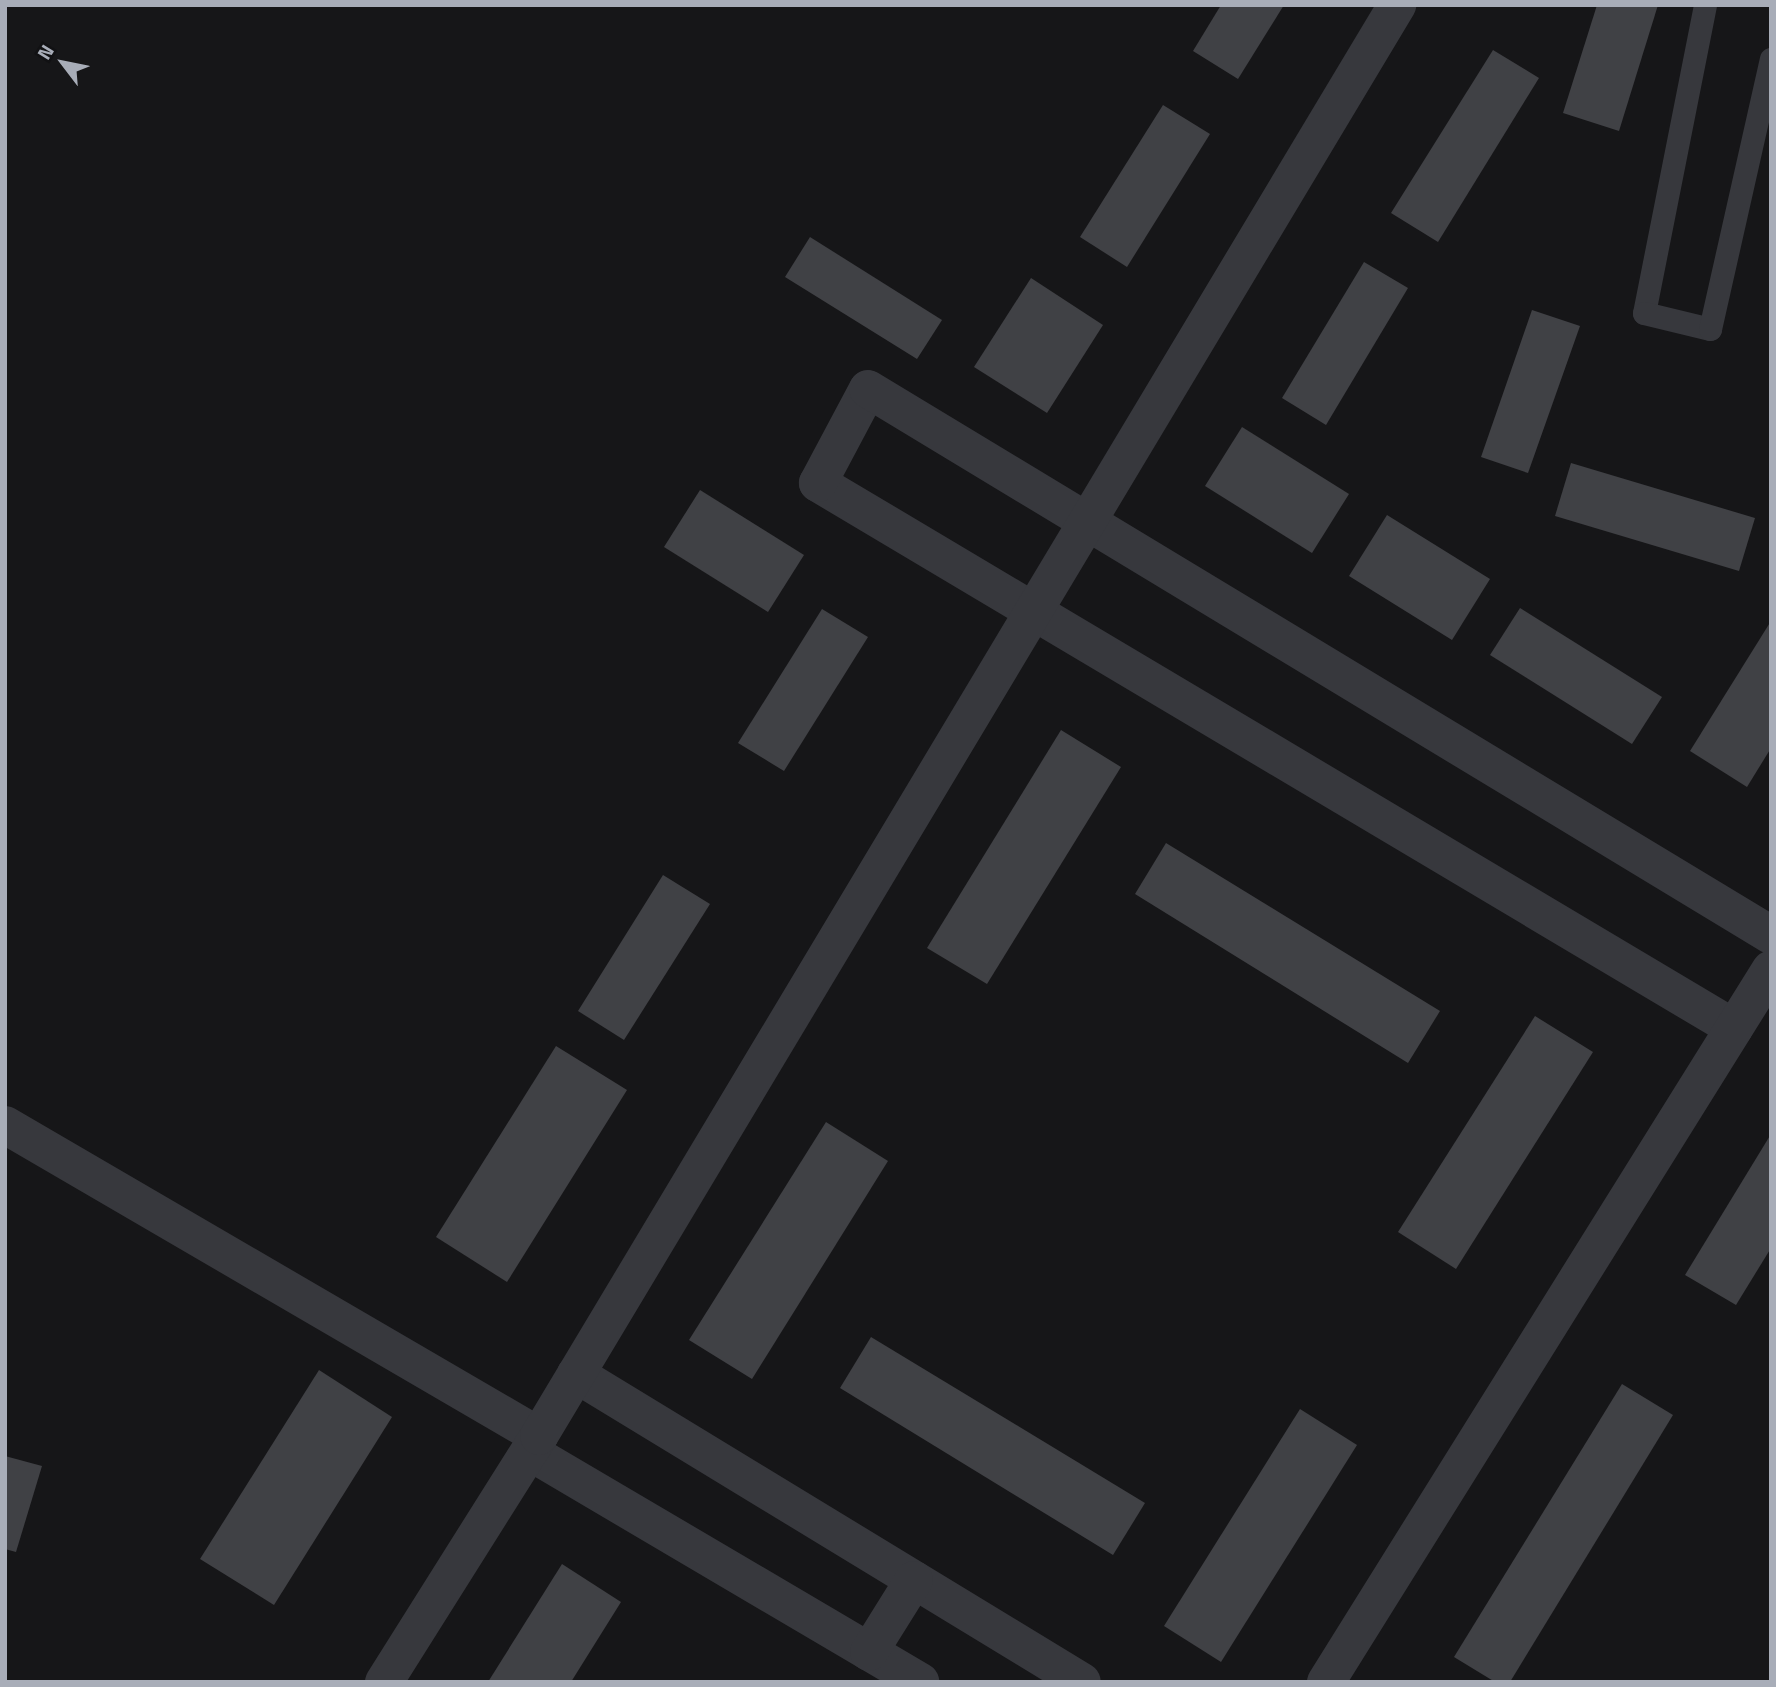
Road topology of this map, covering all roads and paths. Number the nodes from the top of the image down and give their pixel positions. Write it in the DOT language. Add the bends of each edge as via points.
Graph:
graph roads {
  1 [pos="1397,5"];
  2 [pos="1706,5"];
  3 [pos="1771,59"];
  4 [pos="1087,525"];
  5 [pos="1035,612"];
  6 [pos="1771,935"];
  7 [pos="1771,969"];
  8 [pos="1734,1028"];
  9 [pos="5,1125"];
  10 [pos="576,1374"];
  11 [pos="534,1444"];
  12 [pos="915,1580"];
  13 [pos="869,1652"];
  14 [pos="384,1682"];
  15 [pos="920,1682"];
  16 [pos="1082,1682"];
  17 [pos="1326,1682"];
  1 -- 4 [label="street"];
  2 -- 3 [label="lane" via="1644,313 1710,329"];
  4 -- 5 [label="street"];
  4 -- 5 [label="street" via="868,389 818,483"];
  4 -- 6 [label="street"];
  5 -- 8 [label="street"];
  5 -- 10 [label="street"];
  7 -- 8 [label="street"];
  8 -- 17 [label="street"];
  9 -- 11 [label="street"];
  10 -- 11 [label="street"];
  10 -- 12 [label="street"];
  11 -- 13 [label="street"];
  11 -- 14 [label="street"];
  12 -- 13 [label="street"];
  12 -- 16 [label="street"];
  13 -- 15 [label="street"];
}
